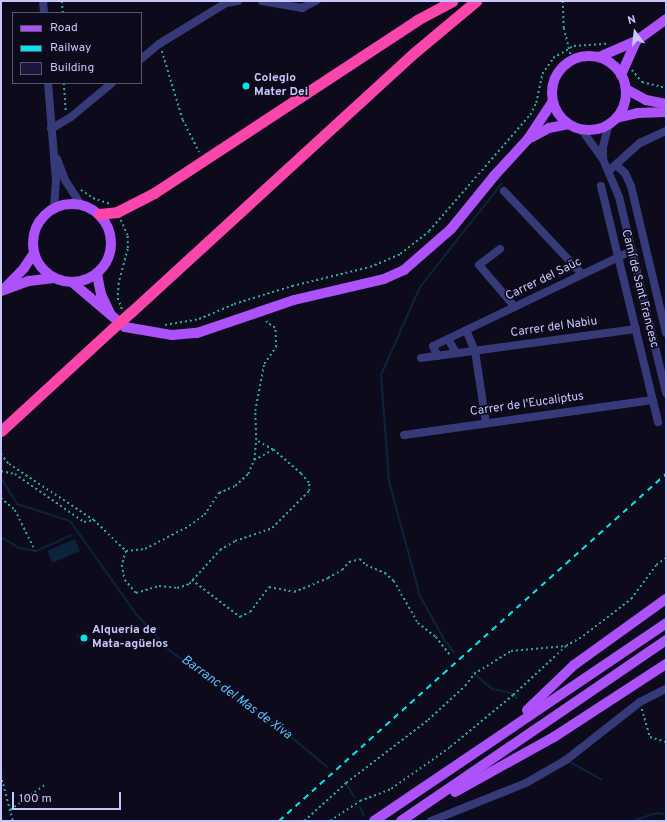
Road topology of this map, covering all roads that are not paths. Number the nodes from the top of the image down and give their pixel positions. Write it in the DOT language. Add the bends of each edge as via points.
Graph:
graph roads {
  1 [pos="43,1"];
  2 [pos="238,1"];
  3 [pos="262,1"];
  4 [pos="316,1"];
  5 [pos="452,1"];
  6 [pos="476,1"];
  7 [pos="445,4"];
  8 [pos="44,12"];
  9 [pos="666,19"];
  10 [pos="636,41"];
  11 [pos="599,57"];
  12 [pos="142,58"];
  13 [pos="621,75"];
  14 [pos="48,84"];
  15 [pos="111,84"];
  16 [pos="626,89"];
  17 [pos="553,101"];
  18 [pos="666,104"];
  19 [pos="666,112"];
  20 [pos="613,120"];
  21 [pos="569,124"];
  22 [pos="51,129"];
  23 [pos="581,129"];
  24 [pos="666,131"];
  25 [pos="528,139"];
  26 [pos="54,151"];
  27 [pos="603,159"];
  28 [pos="616,165"];
  29 [pos="608,170"];
  30 [pos="602,186"];
  31 [pos="504,191"];
  32 [pos="81,205"];
  33 [pos="54,209"];
  34 [pos="99,214"];
  35 [pos="500,249"];
  36 [pos="631,251"];
  37 [pos="34,253"];
  38 [pos="618,257"];
  39 [pos="97,274"];
  40 [pos="582,274"];
  41 [pos="54,278"];
  42 [pos="73,283"];
  43 [pos="2,291"];
  44 [pos="515,307"];
  45 [pos="113,324"];
  46 [pos="636,329"];
  47 [pos="466,330"];
  48 [pos="666,333"];
  49 [pos="448,339"];
  50 [pos="475,351"];
  51 [pos="456,353"];
  52 [pos="438,356"];
  53 [pos="421,358"];
  54 [pos="666,393"];
  55 [pos="653,400"];
  56 [pos="658,422"];
  57 [pos="486,423"];
  58 [pos="1,431"];
  59 [pos="404,434"];
  60 [pos="666,599"];
  61 [pos="666,623"];
  62 [pos="666,640"];
  63 [pos="666,664"];
  64 [pos="666,689"];
  65 [pos="394,807"];
  66 [pos="374,821"];
  67 [pos="401,821"];
  68 [pos="409,821"];
  69 [pos="431,821"];
  1 -- 8 [label="street"];
  2 -- 12 [label="street" via="226,3"];
  3 -- 4 [label="street" via="302,8"];
  5 -- 7 [label="highway"];
  6 -- 45 [label="highway, bridge" via="415,52"];
  7 -- 34 [label="highway" via="154,193 116,212"];
  9 -- 10 [label="main road"];
  10 -- 11 [label="main road"];
  10 -- 13 [label="main road"];
  11 -- 13 [label="main road" via="614,66"];
  11 -- 17 [label="main road" via="583,56 562,67 555,77"];
  13 -- 16 [label="main road"];
  14 -- 22 [label="street"];
  15 -- 22 [label="street"];
  16 -- 18 [label="main road" via="646,100"];
  16 -- 20 [label="main road" via="623,107"];
  17 -- 21 [label="main road" via="557,112"];
  17 -- 25 [label="main road"];
  19 -- 20 [label="main road" via="637,113"];
  20 -- 23 [label="main road" via="599,128"];
  20 -- 27 [label="street" via="603,147"];
  21 -- 23 [label="main road"];
  21 -- 25 [label="main road" via="549,128"];
  22 -- 26 [label="street"];
  23 -- 27 [label="street, Camí de Sant Francesc"];
  24 -- 28 [label="street" via="640,142"];
  25 -- 45 [label="main road" via="451,229 404,270 362,285 262,310 197,332 172,335 142,332"];
  26 -- 32 [label="street" via="65,180"];
  26 -- 33 [label="street"];
  27 -- 29 [label="street, Camí de Sant Francesc"];
  28 -- 29 [label="street"];
  28 -- 48 [label="street" via="625,173 631,186"];
  29 -- 36 [label="street, Camí de Sant Francesc" via="622,210"];
  30 -- 38 [label="street, Camí de Sant Francesc"];
  31 -- 40 [label="street"];
  32 -- 33 [label="main road" via="62,205"];
  32 -- 34 [label="main road"];
  33 -- 37 [label="main road" via="44,216 36,227"];
  34 -- 39 [label="main road" via="109,231 111,251 106,264"];
  35 -- 44 [label="street" via="479,265"];
  36 -- 38 [label="street, Carrer del Saüc"];
  36 -- 54 [label="street, Camí de Sant Francesc"];
  37 -- 41 [label="main road" via="45,272"];
  37 -- 43 [label="main road" via="24,268"];
  38 -- 40 [label="street, Carrer del Saüc"];
  38 -- 46 [label="street, Camí de Sant Francesc"];
  39 -- 42 [label="main road"];
  39 -- 45 [label="main road" via="101,294"];
  40 -- 44 [label="street, Carrer del Saüc"];
  41 -- 42 [label="main road"];
  41 -- 43 [label="main road" via="29,281"];
  42 -- 45 [label="main road"];
  44 -- 47 [label="street, Carrer del Saüc"];
  45 -- 58 [label="highway"];
  46 -- 50 [label="street, Carrer del Nabiu"];
  46 -- 55 [label="street, Camí de Sant Francesc"];
  47 -- 49 [label="street, Carrer del Saüc"];
  47 -- 50 [label="street"];
  49 -- 51 [label="street"];
  49 -- 52 [label="street, Carrer del Saüc" via="433,346"];
  50 -- 51 [label="street, Carrer del Nabiu"];
  50 -- 57 [label="street"];
  51 -- 52 [label="street, Carrer del Nabiu"];
  52 -- 53 [label="street, Carrer del Nabiu"];
  55 -- 56 [label="street, Camí de Sant Francesc"];
  55 -- 57 [label="street, Carrer de l'Eucaliptus"];
  57 -- 59 [label="street, Carrer de l'Eucaliptus"];
  60 -- 65 [label="main road" via="574,665 531,708"];
  61 -- 65 [label="main road"];
  62 -- 67 [label="main road"];
  63 -- 68 [label="main road" via="554,737 482,775"];
  64 -- 69 [label="street" via="640,702 566,760 526,783"];
  65 -- 66 [label="main road"];
}
